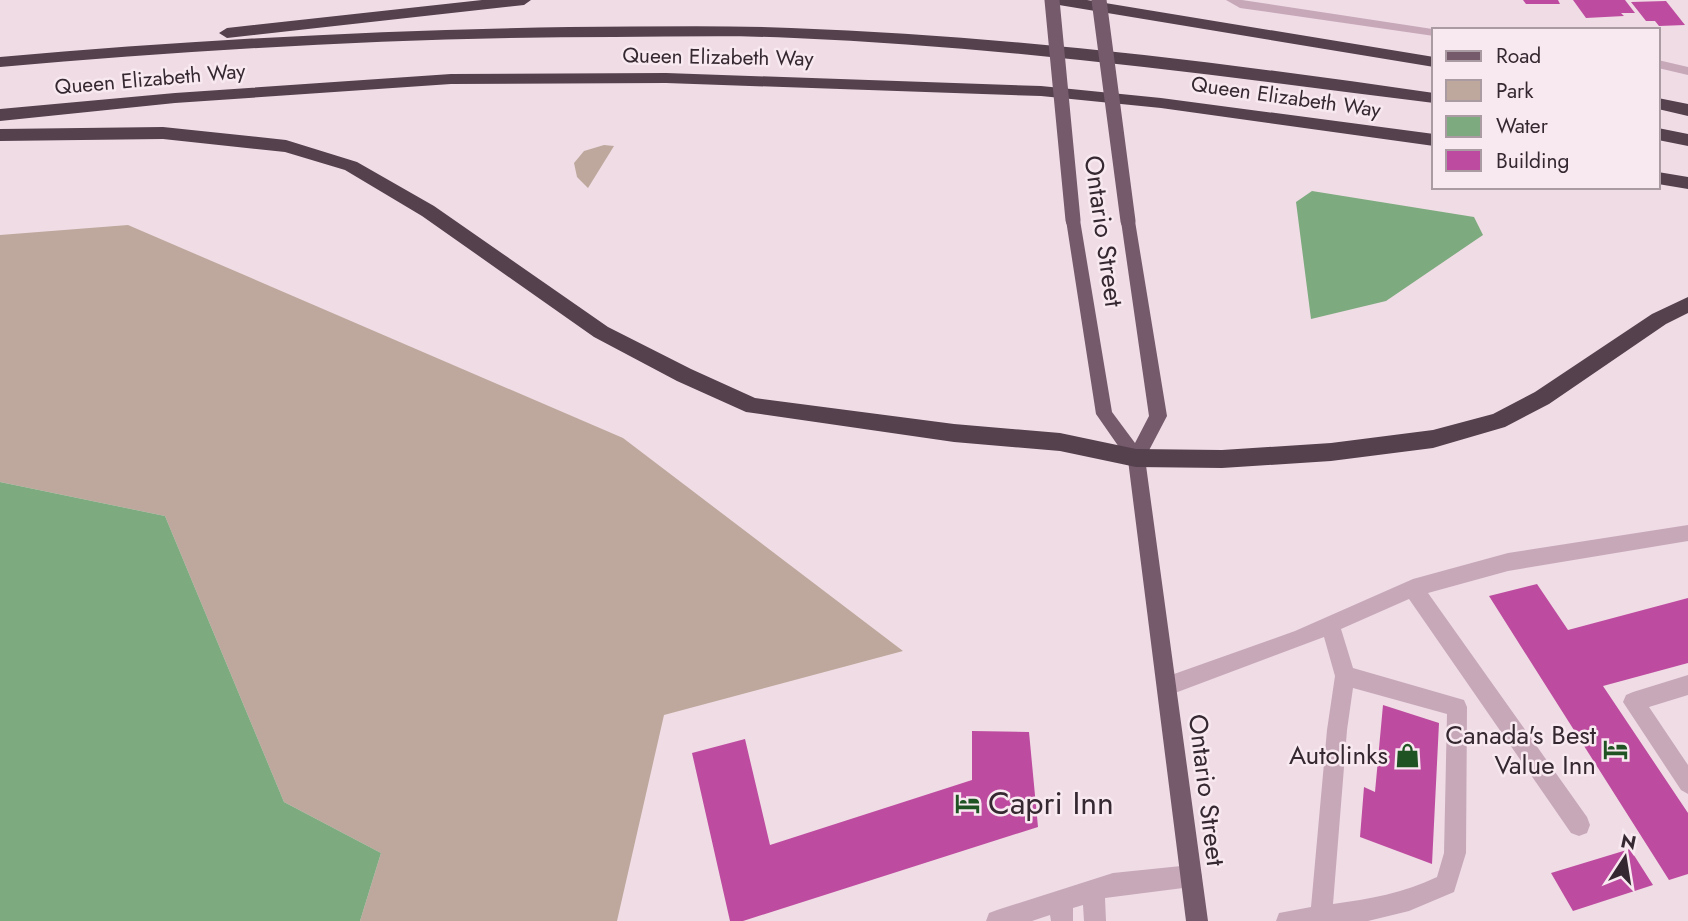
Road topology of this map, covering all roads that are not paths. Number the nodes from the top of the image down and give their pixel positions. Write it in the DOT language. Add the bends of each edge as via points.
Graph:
graph roads {
  1 [pos="524,0"];
  2 [pos="1052,0"];
  3 [pos="1059,0"];
  4 [pos="1099,0"];
  5 [pos="1232,0"];
  6 [pos="1432,32"];
  7 [pos="103,52"];
  8 [pos="0,62"];
  9 [pos="1432,62"];
  10 [pos="1660,65"];
  11 [pos="1688,71"];
  12 [pos="1432,98"];
  13 [pos="1660,103"];
  14 [pos="1688,110"];
  15 [pos="0,115"];
  16 [pos="1660,134"];
  17 [pos="0,135"];
  18 [pos="1432,140"];
  19 [pos="1688,140"];
  20 [pos="1660,178"];
  21 [pos="1688,183"];
  22 [pos="1688,304"];
  23 [pos="1136,458"];
  24 [pos="1688,533"];
  25 [pos="1413,588"];
  26 [pos="1331,625"];
  27 [pos="1345,676"];
  28 [pos="1688,685"];
  29 [pos="1167,686"];
  30 [pos="1688,783"];
  31 [pos="1579,825"];
  32 [pos="1191,876"];
  33 [pos="1093,890"];
  34 [pos="1062,911"];
  35 [pos="1026,916"];
  36 [pos="1321,917"];
  37 [pos="997,921"];
  38 [pos="1095,921"];
  39 [pos="1197,921"];
  40 [pos="1287,921"];
  1 -- 7 [label="highway" via="245,30"];
  2 -- 23 [label="main road, Ontario Street, bridge" via="1073,220 1104,414"];
  3 -- 9 [label="highway"];
  4 -- 23 [label="main road, Ontario Street, bridge" via="1158,416"];
  5 -- 6 [label="street"];
  7 -- 8 [label="highway, Queen Elizabeth Way"];
  7 -- 12 [label="highway, Queen Elizabeth Way" via="533,32 793,33 1003,46 1226,68"];
  10 -- 11 [label="street"];
  13 -- 14 [label="highway"];
  15 -- 18 [label="highway, Queen Elizabeth Way" via="451,79 666,78 1041,91"];
  16 -- 19 [label="highway"];
  17 -- 23 [label="highway" via="163,133 286,146 351,166 428,211 601,332 753,406 1060,442"];
  20 -- 21 [label="highway"];
  22 -- 23 [label="highway" via="1498,421 1433,439 1331,452 1222,459"];
  23 -- 29 [label="main road, Ontario Street"];
  24 -- 25 [label="street" via="1508,562"];
  25 -- 26 [label="street"];
  25 -- 31 [label="street"];
  26 -- 27 [label="street"];
  26 -- 29 [label="street"];
  27 -- 36 [label="street"];
  27 -- 36 [label="street" via="1457,707 1455,853 1446,884 1426,895"];
  28 -- 30 [label="street" via="1633,702"];
  29 -- 32 [label="main road, Ontario Street"];
  32 -- 33 [label="street"];
  32 -- 39 [label="main road, Ontario Street"];
  33 -- 34 [label="street"];
  33 -- 38 [label="street"];
  34 -- 35 [label="street"];
  35 -- 37 [label="street"];
  36 -- 40 [label="street"];
}
